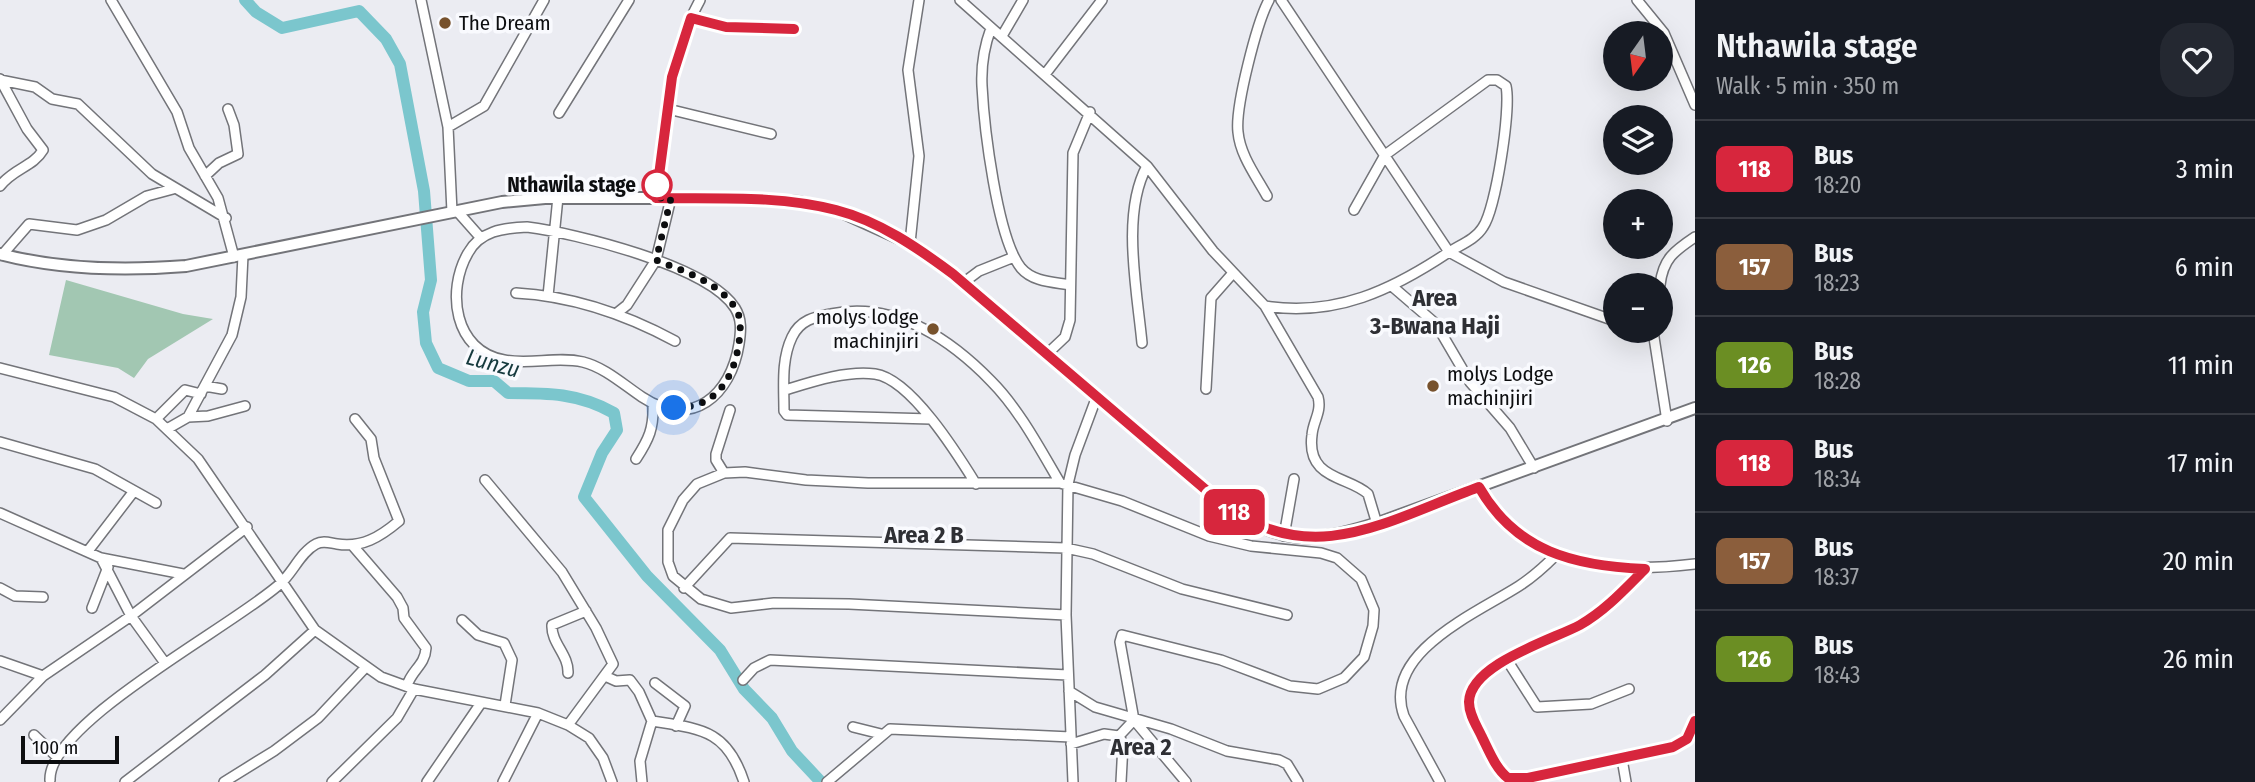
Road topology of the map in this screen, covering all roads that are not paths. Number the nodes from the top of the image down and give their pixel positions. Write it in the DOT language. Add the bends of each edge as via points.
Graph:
graph roads {
  1 [pos="111,0"];
  2 [pos="421,0"];
  3 [pos="544,0"];
  4 [pos="629,0"];
  5 [pos="701,0"];
  6 [pos="919,0"];
  7 [pos="960,0"];
  8 [pos="1023,0"];
  9 [pos="1102,0"];
  10 [pos="1269,0"];
  11 [pos="1281,0"];
  12 [pos="1637,0"];
  13 [pos="691,18"];
  14 [pos="991,28"];
  15 [pos="794,29"];
  16 [pos="1002,36"];
  17 [pos="1046,73"];
  18 [pos="0,79"];
  19 [pos="1695,105"];
  20 [pos="228,109"];
  21 [pos="668,109"];
  22 [pos="1090,112"];
  23 [pos="559,114"];
  24 [pos="447,127"];
  25 [pos="771,134"];
  26 [pos="1385,155"];
  27 [pos="1147,166"];
  28 [pos="205,176"];
  29 [pos="0,186"];
  30 [pos="173,189"];
  31 [pos="1267,196"];
  32 [pos="558,197"];
  33 [pos="656,198"];
  34 [pos="671,198"];
  35 [pos="1354,210"];
  36 [pos="455,211"];
  37 [pos="226,218"];
  38 [pos="554,231"];
  39 [pos="480,237"];
  40 [pos="1695,237"];
  41 [pos="910,243"];
  42 [pos="1449,252"];
  43 [pos="1,254"];
  44 [pos="239,256"];
  45 [pos="1014,257"];
  46 [pos="656,260"];
  47 [pos="1233,273"];
  48 [pos="1662,273"];
  49 [pos="963,283"];
  50 [pos="1070,285"];
  51 [pos="1393,287"];
  52 [pos="516,293"];
  53 [pos="548,296"];
  54 [pos="1265,306"];
  55 [pos="617,313"];
  56 [pos="1603,317"];
  57 [pos="675,341"];
  58 [pos="1142,343"];
  59 [pos="1653,343"];
  60 [pos="1047,354"];
  61 [pos="0,368"];
  62 [pos="1206,388"];
  63 [pos="222,389"];
  64 [pos="203,390"];
  65 [pos="785,390"];
  66 [pos="1097,396"];
  67 [pos="653,404"];
  68 [pos="245,406"];
  69 [pos="1695,408"];
  70 [pos="730,410"];
  71 [pos="188,417"];
  72 [pos="156,419"];
  73 [pos="355,419"];
  74 [pos="931,419"];
  75 [pos="1667,421"];
  76 [pos="167,429"];
  77 [pos="0,442"];
  78 [pos="636,459"];
  79 [pos="1534,468"];
  80 [pos="724,473"];
  81 [pos="1294,479"];
  82 [pos="485,480"];
  83 [pos="1064,483"];
  84 [pos="976,484"];
  85 [pos="1479,487"];
  86 [pos="134,491"];
  87 [pos="156,503"];
  88 [pos="0,513"];
  89 [pos="1377,524"];
  90 [pos="247,527"];
  91 [pos="1284,536"];
  92 [pos="1319,539"];
  93 [pos="353,546"];
  94 [pos="1066,548"];
  95 [pos="88,551"];
  96 [pos="1321,553"];
  97 [pos="1556,555"];
  98 [pos="101,558"];
  99 [pos="1695,564"];
  100 [pos="108,567"];
  101 [pos="1645,569"];
  102 [pos="183,574"];
  103 [pos="281,583"];
  104 [pos="0,588"];
  105 [pos="684,588"];
  106 [pos="43,597"];
  107 [pos="92,608"];
  108 [pos="586,611"];
  109 [pos="1066,615"];
  110 [pos="1287,615"];
  111 [pos="131,616"];
  112 [pos="462,620"];
  113 [pos="315,630"];
  114 [pos="1507,660"];
  115 [pos="0,661"];
  116 [pos="165,663"];
  117 [pos="365,668"];
  118 [pos="568,673"];
  119 [pos="1068,675"];
  120 [pos="43,676"];
  121 [pos="605,676"];
  122 [pos="743,680"];
  123 [pos="655,683"];
  124 [pos="411,687"];
  125 [pos="1629,689"];
  126 [pos="1069,691"];
  127 [pos="481,703"];
  128 [pos="505,705"];
  129 [pos="538,712"];
  130 [pos="1133,718"];
  131 [pos="0,720"];
  132 [pos="1695,720"];
  133 [pos="652,721"];
  134 [pos="568,725"];
  135 [pos="676,726"];
  136 [pos="853,727"];
  137 [pos="881,734"];
  138 [pos="34,735"];
  139 [pos="1119,736"];
  140 [pos="1071,741"];
  141 [pos="56,756"];
  142 [pos="1622,759"];
  143 [pos="41,763"];
  144 [pos="50,780"];
  145 [pos="1180,780"];
  146 [pos="125,782"];
  147 [pos="224,782"];
  148 [pos="332,782"];
  149 [pos="427,782"];
  150 [pos="503,782"];
  151 [pos="612,782"];
  152 [pos="642,782"];
  153 [pos="744,782"];
  154 [pos="827,782"];
  155 [pos="1073,782"];
  156 [pos="1121,782"];
  157 [pos="1298,782"];
  158 [pos="1440,782"];
  159 [pos="1626,782"];
  1 -- 28 [label="street" via="177,112"];
  2 -- 24 [label="street"];
  3 -- 24 [label="street" via="484,106"];
  4 -- 23 [label="street"];
  5 -- 13 [label="street"];
  6 -- 41 [label="street" via="908,70 919,156"];
  7 -- 14 [label="street"];
  8 -- 16 [label="street"];
  9 -- 17 [label="street"];
  10 -- 31 [label="street" via="1260,21 1238,131 1243,152"];
  11 -- 26 [label="street"];
  12 -- 19 [label="street" via="1664,33"];
  13 -- 15 [label="street" via="726,27"];
  13 -- 21 [label="street" via="674,66"];
  14 -- 16 [label="street"];
  14 -- 45 [label="street" via="982,85 989,146"];
  16 -- 17 [label="street"];
  17 -- 22 [label="street"];
  18 -- 29 [label="street" via="43,149 38,158 11,173"];
  18 -- 30 [label="street" via="83,106 141,165"];
  20 -- 28 [label="street" via="238,154"];
  21 -- 25 [label="street"];
  21 -- 33 [label="street"];
  22 -- 27 [label="street"];
  22 -- 50 [label="street" via="1073,153"];
  24 -- 36 [label="street"];
  26 -- 35 [label="street"];
  26 -- 42 [label="street"];
  26 -- 42 [label="street" via="1488,80 1506,86 1504,130 1490,212 1480,232"];
  27 -- 47 [label="street"];
  27 -- 58 [label="street" via="1136,190 1133,212"];
  28 -- 37 [label="street"];
  30 -- 37 [label="street"];
  30 -- 43 [label="street" via="77,230 29,224"];
  32 -- 33 [label="main road"];
  32 -- 36 [label="main road"];
  32 -- 38 [label="street"];
  33 -- 34 [label="main road"];
  34 -- 41 [label="main road" via="799,202 861,219"];
  34 -- 46 [label="street"];
  36 -- 39 [label="street"];
  36 -- 44 [label="main road"];
  37 -- 44 [label="street"];
  38 -- 39 [label="street" via="512,228"];
  38 -- 46 [label="street"];
  38 -- 53 [label="street"];
  39 -- 67 [label="street" via="460,275 456,307 466,335 500,360 586,363"];
  40 -- 48 [label="street" via="1671,253"];
  41 -- 49 [label="main road"];
  42 -- 51 [label="street"];
  42 -- 56 [label="street" via="1504,282"];
  43 -- 44 [label="main road" via="104,269 186,266"];
  44 -- 64 [label="street" via="237,324"];
  45 -- 49 [label="street"];
  45 -- 50 [label="street" via="1031,276"];
  46 -- 55 [label="street"];
  46 -- 67 [label="street" via="703,279 724,296 737,311 741,331 736,359 721,392 688,408"];
  47 -- 54 [label="street"];
  47 -- 62 [label="street" via="1211,298"];
  49 -- 60 [label="main road"];
  50 -- 60 [label="street" via="1067,331"];
  51 -- 54 [label="street" via="1326,305"];
  51 -- 79 [label="street" via="1436,324 1470,382 1510,428"];
  52 -- 53 [label="street"];
  53 -- 55 [label="street"];
  54 -- 89 [label="street" via="1318,397 1311,441 1316,459 1335,479 1368,494"];
  55 -- 57 [label="street"];
  59 -- 75 [label="street"];
  60 -- 66 [label="main road"];
  61 -- 72 [label="street" via="114,397"];
  63 -- 64 [label="street"];
  64 -- 71 [label="street"];
  64 -- 72 [label="street" via="185,390"];
  65 -- 74 [label="street" via="849,375 878,374 902,389"];
  65 -- 74 [label="street" via="788,415"];
  65 -- 83 [label="street" via="788,348 808,319 838,312 891,314 943,340 993,383"];
  66 -- 83 [label="street"];
  66 -- 91 [label="main road" via="1226,507"];
  67 -- 78 [label="street" via="654,426"];
  68 -- 71 [label="street"];
  69 -- 75 [label="main road"];
  70 -- 80 [label="street" via="716,454"];
  71 -- 76 [label="street"];
  72 -- 76 [label="street"];
  73 -- 93 [label="street" via="371,439 398,521 373,540"];
  74 -- 84 [label="street"];
  75 -- 79 [label="main road"];
  76 -- 90 [label="street" via="198,459"];
  77 -- 86 [label="street" via="95,469"];
  79 -- 85 [label="main road"];
  80 -- 84 [label="street" via="855,483"];
  80 -- 105 [label="street" via="698,484 683,500 668,530 668,562"];
  81 -- 91 [label="street"];
  82 -- 108 [label="street" via="538,542"];
  83 -- 84 [label="street"];
  83 -- 94 [label="street"];
  83 -- 96 [label="street" via="1221,539"];
  85 -- 89 [label="main road"];
  85 -- 97 [label="street" via="1504,524"];
  86 -- 87 [label="street"];
  86 -- 95 [label="street"];
  88 -- 95 [label="street"];
  89 -- 92 [label="main road"];
  90 -- 102 [label="street"];
  90 -- 103 [label="street"];
  91 -- 92 [label="main road"];
  92 -- 96 [label="street"];
  93 -- 103 [label="street" via="317,543"];
  93 -- 124 [label="street" via="397,597 404,618 426,648 424,664 412,675"];
  94 -- 105 [label="street" via="730,538"];
  94 -- 109 [label="street"];
  94 -- 110 [label="street" via="1182,589"];
  95 -- 98 [label="street"];
  96 -- 130 [label="street" via="1350,567 1361,579 1374,610 1364,657 1344,678 1318,689 1290,686 1221,660 1122,635"];
  97 -- 101 [label="street" via="1615,568"];
  97 -- 158 [label="street" via="1529,579 1440,636 1406,672 1399,705"];
  98 -- 100 [label="street"];
  98 -- 102 [label="street"];
  99 -- 101 [label="street"];
  100 -- 107 [label="street"];
  100 -- 111 [label="street"];
  101 -- 114 [label="street" via="1605,608 1581,624"];
  102 -- 111 [label="street"];
  103 -- 113 [label="street"];
  103 -- 116 [label="street"];
  104 -- 106 [label="street" via="15,596"];
  105 -- 109 [label="street" via="731,608 774,603 849,604"];
  108 -- 118 [label="street" via="552,625"];
  108 -- 121 [label="street" via="613,664"];
  109 -- 119 [label="street"];
  111 -- 116 [label="street"];
  111 -- 120 [label="street"];
  112 -- 128 [label="street" via="478,635 504,643 512,660"];
  113 -- 117 [label="street"];
  113 -- 146 [label="street" via="265,675"];
  114 -- 125 [label="street" via="1537,707 1591,704"];
  114 -- 142 [label="street" via="1474,687 1469,705 1503,774 1515,780"];
  115 -- 120 [label="street"];
  116 -- 141 [label="street" via="100,712"];
  117 -- 124 [label="street"];
  117 -- 147 [label="street" via="318,718"];
  119 -- 122 [label="street" via="770,660"];
  119 -- 126 [label="street"];
  120 -- 131 [label="street"];
  121 -- 133 [label="street" via="630,680"];
  121 -- 134 [label="street"];
  123 -- 135 [label="street" via="685,706"];
  124 -- 127 [label="street"];
  124 -- 148 [label="street" via="397,719"];
  126 -- 130 [label="street" via="1086,703"];
  126 -- 140 [label="street"];
  127 -- 128 [label="street"];
  127 -- 149 [label="street"];
  128 -- 129 [label="street"];
  129 -- 134 [label="street"];
  129 -- 150 [label="street"];
  130 -- 139 [label="street"];
  130 -- 145 [label="street"];
  130 -- 157 [label="street" via="1227,751 1279,760"];
  132 -- 142 [label="street" via="1682,744"];
  133 -- 135 [label="street"];
  133 -- 152 [label="street" via="640,761"];
  134 -- 151 [label="street" via="589,738"];
  135 -- 153 [label="street" via="721,739 737,761"];
  136 -- 137 [label="street"];
  137 -- 140 [label="street" via="908,729"];
  137 -- 154 [label="street"];
  138 -- 141 [label="street"];
  139 -- 140 [label="street" via="1104,734"];
  139 -- 156 [label="street" via="1123,744"];
  140 -- 155 [label="street"];
  141 -- 143 [label="street"];
  141 -- 144 [label="street"];
  142 -- 159 [label="street"];
}
